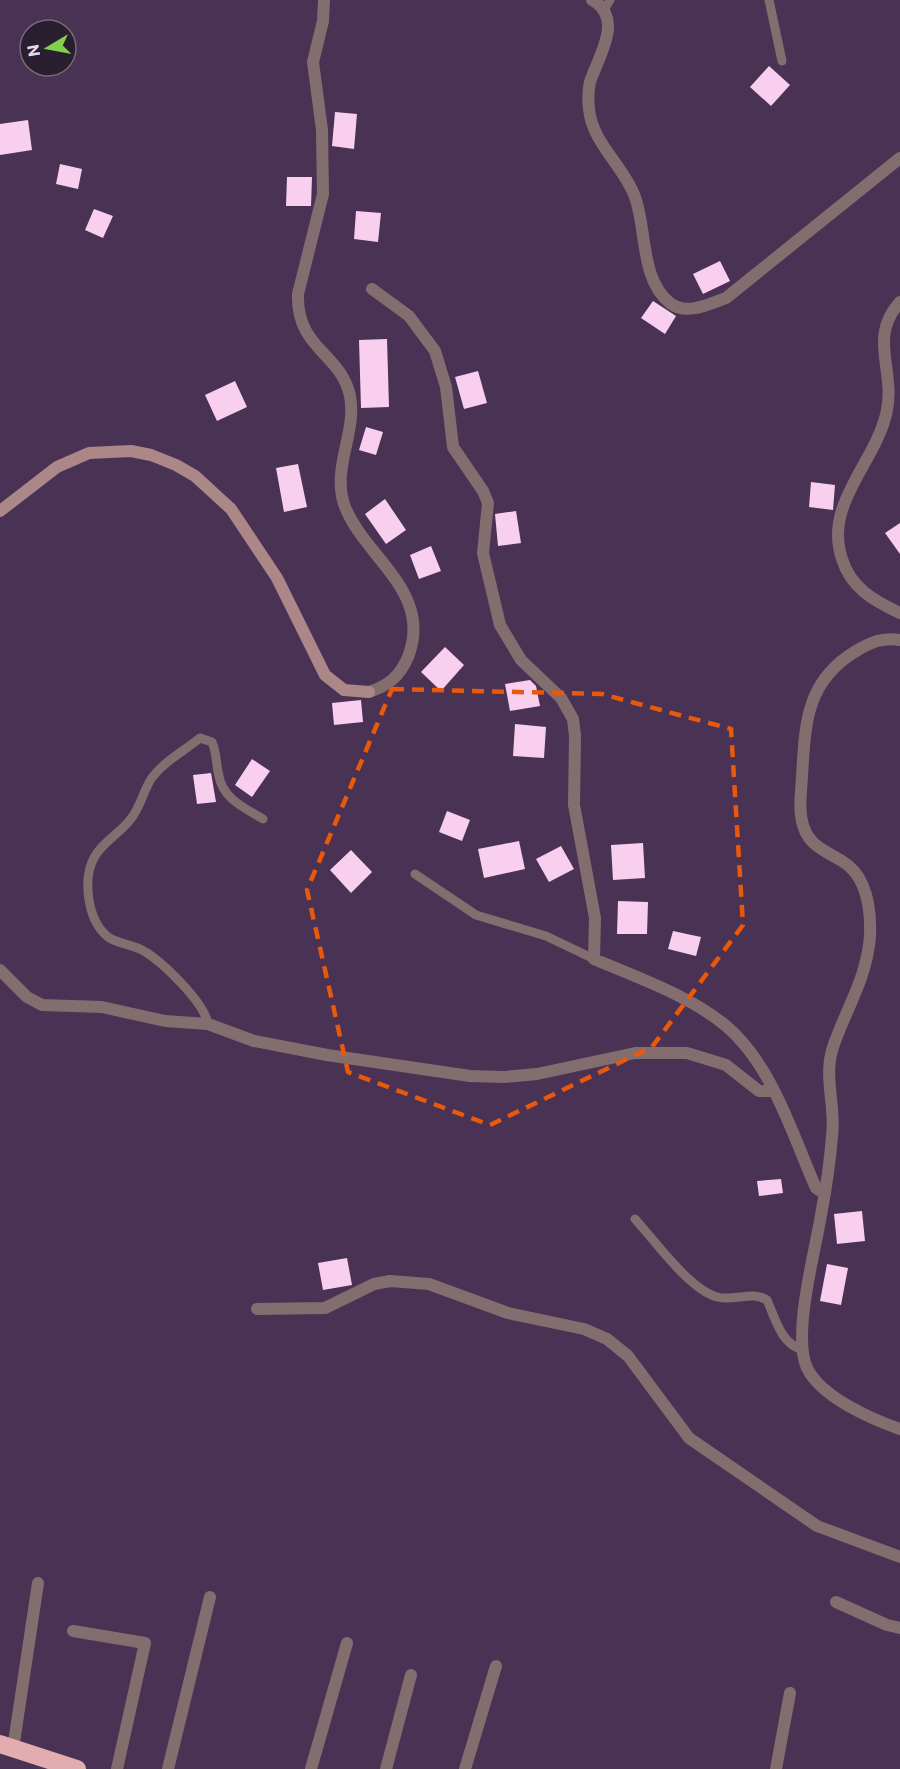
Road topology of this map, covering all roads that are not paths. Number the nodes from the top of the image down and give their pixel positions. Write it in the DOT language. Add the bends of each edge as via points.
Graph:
graph roads {
  1 [pos="324,0"];
  2 [pos="592,0"];
  3 [pos="770,0"];
  4 [pos="607,5"];
  5 [pos="782,61"];
  6 [pos="900,158"];
  7 [pos="372,289"];
  8 [pos="900,302"];
  9 [pos="0,511"];
  10 [pos="900,613"];
  11 [pos="900,640"];
  12 [pos="263,819"];
  13 [pos="415,874"];
  14 [pos="594,959"];
  15 [pos="0,970"];
  16 [pos="208,1024"];
  17 [pos="773,1091"];
  18 [pos="825,1194"];
  19 [pos="635,1219"];
  20 [pos="257,1309"];
  21 [pos="802,1350"];
  22 [pos="900,1429"];
  23 [pos="900,1557"];
  24 [pos="38,1583"];
  25 [pos="210,1597"];
  26 [pos="836,1602"];
  27 [pos="900,1628"];
  28 [pos="73,1631"];
  29 [pos="347,1643"];
  30 [pos="496,1666"];
  31 [pos="411,1675"];
  32 [pos="790,1693"];
  33 [pos="7,1746"];
  34 [pos="77,1769"];
  35 [pos="117,1769"];
  36 [pos="168,1769"];
  37 [pos="311,1769"];
  38 [pos="386,1769"];
  39 [pos="465,1769"];
  40 [pos="776,1769"];
  1 -- 9 [label="street" via="313,62 322,130 323,194 297,309 304,332 338,370 350,396 340,474 345,505 405,596 413,633 412,646 400,672 391,682 369,692 344,690 324,675 278,578 231,509 202,481 176,465 131,451 89,453 57,467"];
  2 -- 4 [label="street"];
  3 -- 5 [label="lane"];
  4 -- 6 [label="street" via="606,40 590,82 589,111 601,141 634,193 652,276 666,299 678,308 696,308 726,298"];
  7 -- 14 [label="street" via="409,316 435,351 446,387 453,447 488,503 483,553 500,625 521,660 561,698 573,719 574,805 595,918"];
  8 -- 10 [label="street" via="888,314 884,328 889,393 886,412 846,497 837,529 839,550 855,584"];
  11 -- 18 [label="street" via="868,643 839,661 816,689 805,734 800,813 803,826 814,845 845,862 856,875 869,905 870,923 866,968 833,1046 829,1065 833,1129"];
  12 -- 16 [label="lane" via="224,791 212,742 200,738 160,768 138,809 100,848 91,865 88,889 98,926 112,939 152,957 203,1009"];
  13 -- 14 [label="lane" via="476,915 546,936"];
  14 -- 17 [label="street" via="703,1009 748,1049"];
  15 -- 16 [label="street" via="27,997 42,1005 102,1007 165,1021"];
  16 -- 17 [label="street" via="254,1041 317,1053 487,1077 537,1074 635,1053 687,1053 726,1065 759,1091"];
  17 -- 18 [label="street" via="816,1188"];
  18 -- 21 [label="street" via="806,1300"];
  19 -- 21 [label="lane" via="707,1293 725,1299 756,1295 767,1300 780,1332 791,1345"];
  20 -- 23 [label="street" via="325,1308 374,1284 390,1281 429,1284 508,1313 584,1329 607,1339 628,1356 674,1421 697,1444 817,1526"];
  21 -- 22 [label="street" via="815,1380 866,1416"];
  24 -- 33 [label="street"];
  25 -- 36 [label="street"];
  26 -- 27 [label="street"];
  28 -- 35 [label="street" via="145,1643"];
  29 -- 37 [label="street"];
  30 -- 39 [label="street"];
  31 -- 38 [label="street"];
  32 -- 40 [label="street"];
  33 -- 34 [label="highway"];
}
